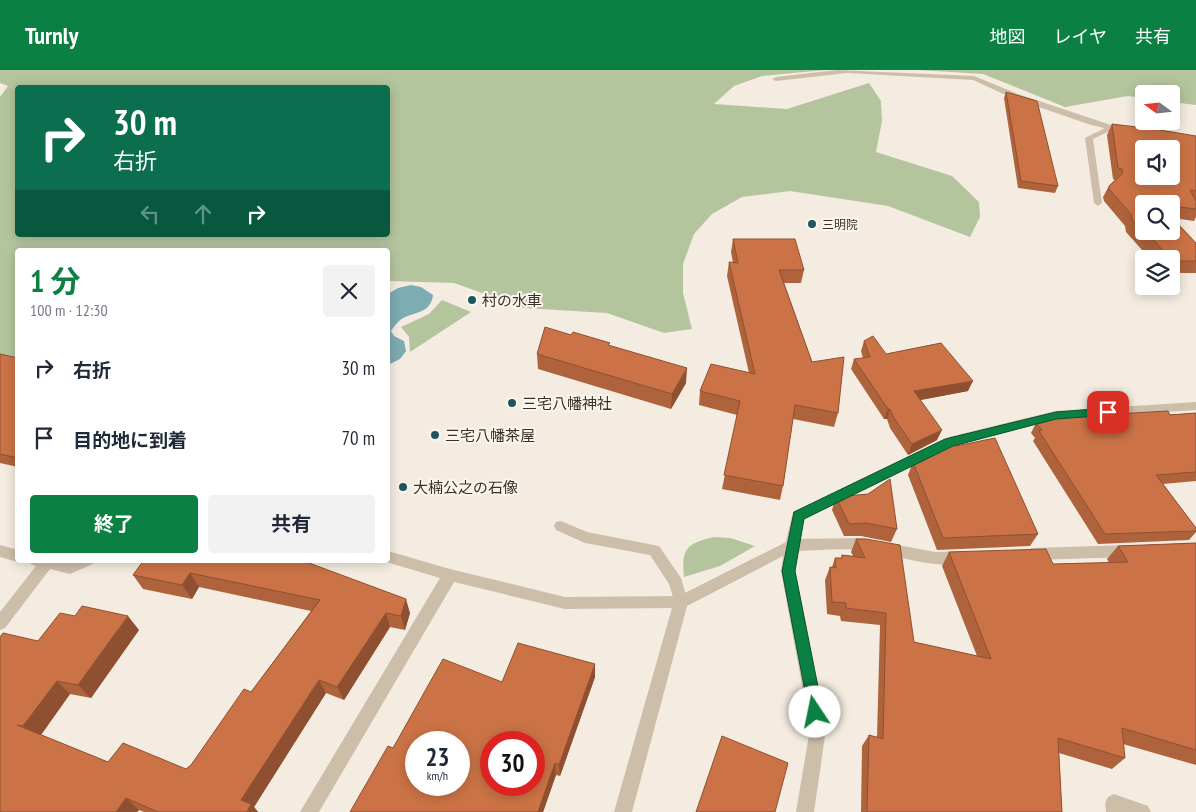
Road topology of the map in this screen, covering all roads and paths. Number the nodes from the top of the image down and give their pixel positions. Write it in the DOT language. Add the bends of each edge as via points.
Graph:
graph roads {
  1 [pos="776,79"];
  2 [pos="1111,127"];
  3 [pos="1134,133"];
  4 [pos="1098,203"];
  5 [pos="1196,406"];
  6 [pos="561,526"];
  7 [pos="792,545"];
  8 [pos="1148,550"];
  9 [pos="0,552"];
  10 [pos="15,555"];
  11 [pos="1013,555"];
  12 [pos="974,557"];
  13 [pos="390,558"];
  14 [pos="41,563"];
  15 [pos="50,563"];
  16 [pos="81,563"];
  17 [pos="450,575"];
  18 [pos="681,602"];
  19 [pos="0,623"];
  20 [pos="309,812"];
  21 [pos="622,812"];
  22 [pos="806,812"];
  23 [pos="1115,812"];
  24 [pos="1142,812"];
  1 -- 2 [label="street" via="847,71 974,78 1015,96"];
  2 -- 3 [label="street"];
  2 -- 4 [label="street" via="1089,138"];
  5 -- 7 [label="street" via="1056,416 949,442 798,516"];
  6 -- 18 [label="street" via="585,537 654,550 676,582"];
  7 -- 12 [label="street" via="861,544 935,558"];
  7 -- 18 [label="street"];
  7 -- 22 [label="street" via="788,571 818,730"];
  8 -- 11 [label="street"];
  9 -- 10 [label="street"];
  13 -- 17 [label="street"];
  14 -- 19 [label="street"];
  15 -- 16 [label="street" via="70,568"];
  17 -- 18 [label="street" via="564,604"];
  17 -- 20 [label="street"];
  18 -- 21 [label="street"];
  23 -- 24 [label="street" via="1114,803"];
}
